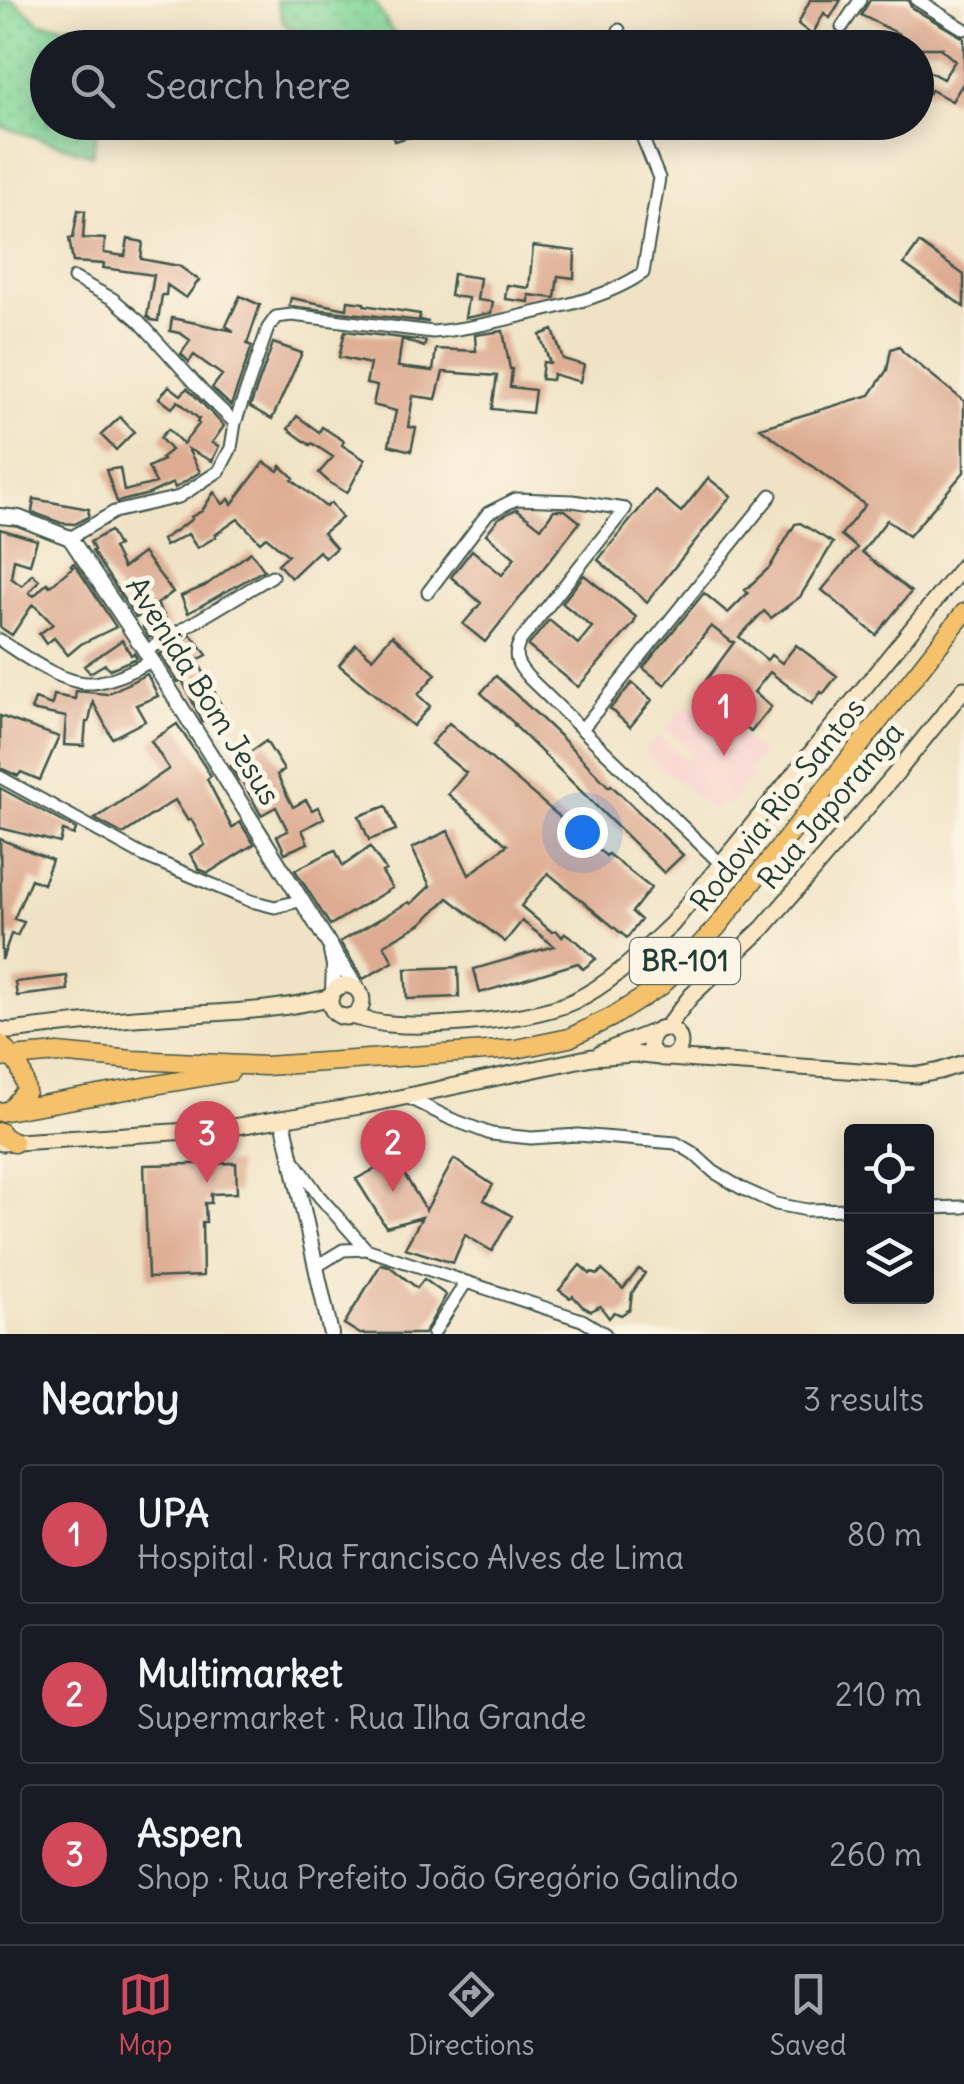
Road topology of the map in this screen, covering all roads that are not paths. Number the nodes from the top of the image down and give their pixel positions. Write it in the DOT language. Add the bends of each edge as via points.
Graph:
graph roads {
  1 [pos="860,0"];
  2 [pos="917,0"];
  3 [pos="842,26"];
  4 [pos="964,28"];
  5 [pos="643,140"];
  6 [pos="74,278"];
  7 [pos="235,422"];
  8 [pos="771,495"];
  9 [pos="0,516"];
  10 [pos="70,538"];
  11 [pos="964,565"];
  12 [pos="272,576"];
  13 [pos="428,592"];
  14 [pos="964,613"];
  15 [pos="0,640"];
  16 [pos="149,656"];
  17 [pos="964,689"];
  18 [pos="582,730"];
  19 [pos="0,776"];
  20 [pos="720,863"];
  21 [pos="303,900"];
  22 [pos="326,937"];
  23 [pos="359,991"];
  24 [pos="332,994"];
  25 [pos="264,1009"];
  26 [pos="345,1016"];
  27 [pos="405,1024"];
  28 [pos="0,1030"];
  29 [pos="670,1035"];
  30 [pos="0,1044"];
  31 [pos="592,1057"];
  32 [pos="8,1058"];
  33 [pos="664,1058"];
  34 [pos="702,1060"];
  35 [pos="964,1063"];
  36 [pos="265,1066"];
  37 [pos="407,1096"];
  38 [pos="4,1112"];
  39 [pos="283,1120"];
  40 [pos="5,1139"];
  41 [pos="291,1155"];
  42 [pos="964,1207"];
  43 [pos="934,1208"];
  44 [pos="844,1209"];
  45 [pos="366,1249"];
  46 [pos="317,1266"];
  47 [pos="466,1282"];
  48 [pos="582,1320"];
  49 [pos="331,1334"];
  50 [pos="434,1334"];
  51 [pos="572,1334"];
  52 [pos="605,1334"];
  1 -- 3 [label="street"];
  2 -- 4 [label="street"];
  5 -- 7 [label="street" via="659,178 643,273 575,303 456,330 276,317"];
  6 -- 7 [label="street" via="139,320"];
  7 -- 10 [label="street" via="231,448 201,484 179,497 114,512"];
  8 -- 18 [label="street"];
  9 -- 10 [label="street"];
  10 -- 16 [label="street, Avenida Bom Jesus"];
  11 -- 20 [label="main road"];
  12 -- 16 [label="street"];
  13 -- 18 [label="street" via="488,512 516,499 625,510 516,649 519,668"];
  14 -- 36 [label="highway, Rodovia Rio-Santos / BR-101" via="717,927 661,986 569,1038 516,1049"];
  15 -- 16 [label="street" via="57,674 89,684"];
  16 -- 21 [label="street, Avenida Bom Jesus"];
  17 -- 29 [label="main road, Rua Japoranga" via="763,928 691,996"];
  18 -- 20 [label="street"];
  19 -- 21 [label="street" via="142,855 251,901 275,906"];
  20 -- 27 [label="main road" via="672,924 622,970 572,1002 521,1016"];
  21 -- 22 [label="street, Avenida Bom Jesus"];
  22 -- 23 [label="street, Avenida Bom Jesus"];
  22 -- 24 [label="street, Avenida Bom Jesus" via="334,965"];
  23 -- 24 [label="main road" via="344,985"];
  23 -- 26 [label="main road" via="361,1007"];
  23 -- 27 [label="main road" via="380,1014"];
  24 -- 25 [label="main road"];
  24 -- 26 [label="main road" via="332,1009"];
  25 -- 26 [label="main road"];
  25 -- 28 [label="main road"];
  26 -- 27 [label="main road"];
  29 -- 31 [label="main road" via="627,1041"];
  29 -- 33 [label="main road" via="677,1053"];
  29 -- 33 [label="main road" via="650,1046"];
  29 -- 34 [label="main road"];
  30 -- 32 [label="highway"];
  31 -- 33 [label="main road"];
  31 -- 37 [label="main road"];
  32 -- 36 [label="highway, Rodovia Rio-Santos / BR-101" via="58,1053"];
  32 -- 38 [label="highway" via="24,1076 26,1090"];
  33 -- 34 [label="main road"];
  34 -- 35 [label="main road" via="920,1074"];
  36 -- 38 [label="highway, Rodovia Rio-Santos / BR-101"];
  37 -- 39 [label="main road"];
  37 -- 44 [label="street" via="492,1134 676,1143 776,1204"];
  39 -- 40 [label="main road"];
  39 -- 41 [label="street"];
  41 -- 45 [label="street"];
  41 -- 46 [label="street"];
  42 -- 43 [label="street"];
  45 -- 46 [label="street" via="343,1250"];
  45 -- 47 [label="street"];
  46 -- 49 [label="street"];
  47 -- 48 [label="street"];
  47 -- 50 [label="street"];
  48 -- 51 [label="street"];
  48 -- 52 [label="street"];
}
